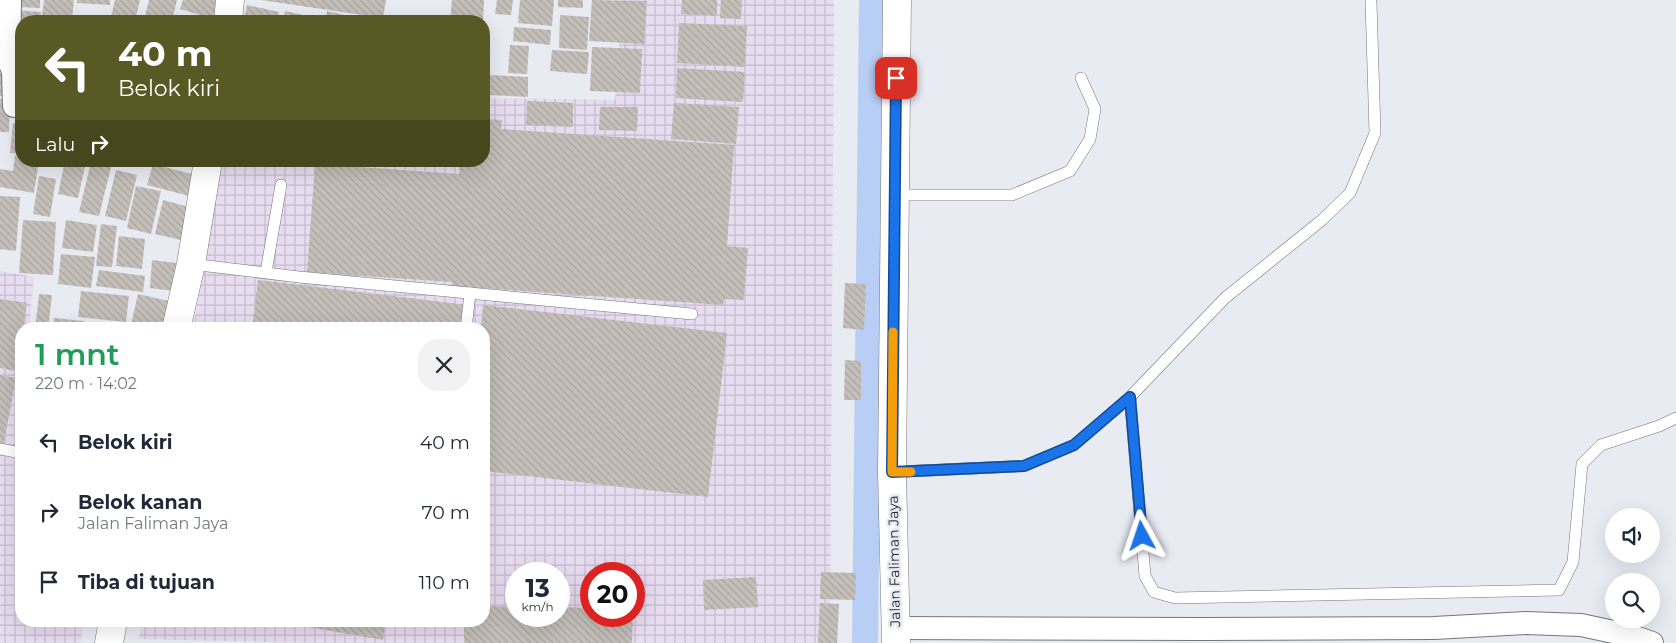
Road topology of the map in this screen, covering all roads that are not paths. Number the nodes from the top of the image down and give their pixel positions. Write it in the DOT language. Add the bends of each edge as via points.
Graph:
graph roads {
  1 [pos="10,0"];
  2 [pos="230,0"];
  3 [pos="897,0"];
  4 [pos="1371,2"];
  5 [pos="229,15"];
  6 [pos="1080,78"];
  7 [pos="14,106"];
  8 [pos="207,167"];
  9 [pos="281,185"];
  10 [pos="894,195"];
  11 [pos="191,264"];
  12 [pos="266,272"];
  13 [pos="470,293"];
  14 [pos="692,314"];
  15 [pos="178,322"];
  16 [pos="467,322"];
  17 [pos="1130,397"];
  18 [pos="1676,418"];
  19 [pos="0,449"];
  20 [pos="15,452"];
  21 [pos="892,472"];
  22 [pos="112,627"];
  23 [pos="896,636"];
  24 [pos="1203,636"];
  25 [pos="109,643"];
  26 [pos="1652,643"];
  1 -- 7 [label="street" via="8,62 14,71"];
  2 -- 5 [label="street"];
  3 -- 10 [label="street, Jalan Faliman Jaya"];
  4 -- 17 [label="lane" via="1375,133 1350,194 1225,298"];
  6 -- 10 [label="lane" via="1095,109 1090,139 1070,171 1012,195"];
  8 -- 11 [label="street"];
  9 -- 12 [label="lane"];
  10 -- 21 [label="street, Jalan Faliman Jaya"];
  11 -- 12 [label="lane"];
  11 -- 15 [label="street"];
  12 -- 13 [label="lane"];
  13 -- 14 [label="lane"];
  13 -- 16 [label="lane"];
  17 -- 18 [label="lane" via="1145,576 1154,592 1175,598 1559,590 1573,562 1582,464 1601,445"];
  17 -- 21 [label="lane" via="1074,445 1024,466"];
  19 -- 20 [label="lane"];
  21 -- 23 [label="street, Jalan Faliman Jaya"];
  22 -- 25 [label="street"];
  23 -- 24 [label="street"];
  24 -- 26 [label="street" via="1526,623 1581,625"];
}
